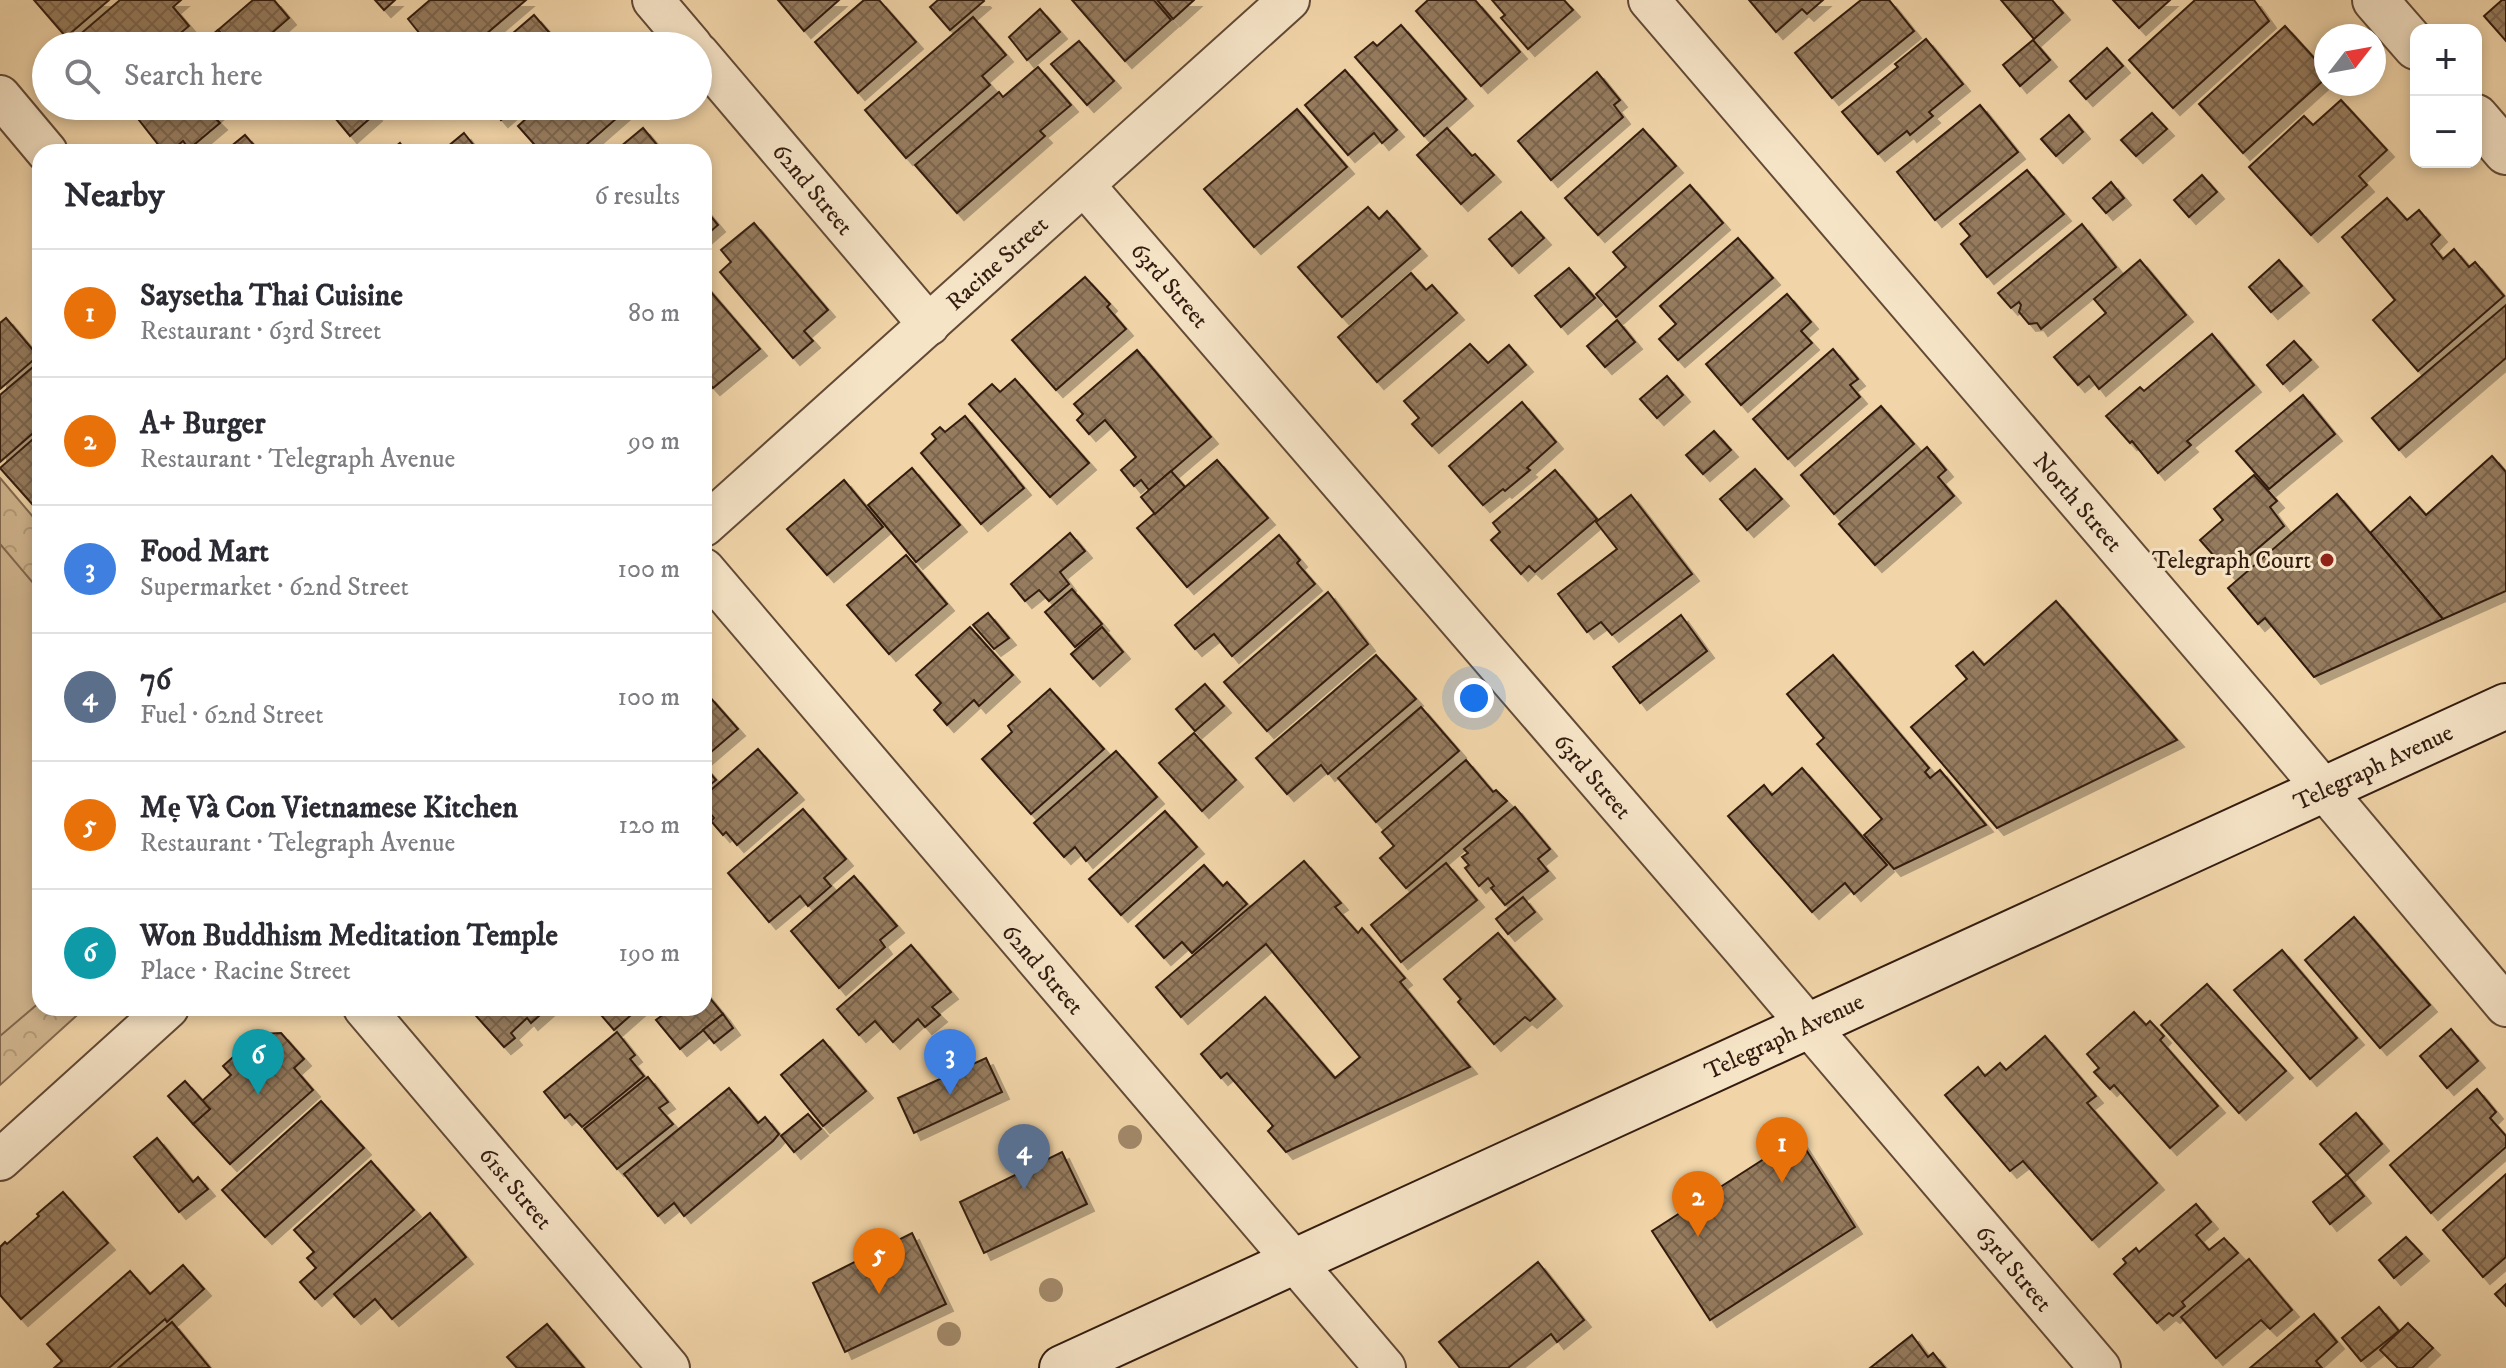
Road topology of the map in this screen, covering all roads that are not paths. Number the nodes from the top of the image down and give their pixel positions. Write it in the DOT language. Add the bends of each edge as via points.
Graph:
graph roads {
  1 [pos="653,0"];
  2 [pos="1289,0"];
  3 [pos="1649,0"];
  4 [pos="2375,0"];
  5 [pos="680,32"];
  6 [pos="2410,40"];
  7 [pos="712,69"];
  8 [pos="0,96"];
  9 [pos="2482,124"];
  10 [pos="40,144"];
  11 [pos="2506,152"];
  12 [pos="1084,185"];
  13 [pos="929,325"];
  14 [pos="712,519"];
  15 [pos="712,578"];
  16 [pos="2506,706"];
  17 [pos="2324,790"];
  18 [pos="2506,1006"];
  19 [pos="159,1016"];
  20 [pos="371,1016"];
  21 [pos="1808,1025"];
  22 [pos="0,1160"];
  23 [pos="1294,1262"];
  24 [pos="669,1368"];
  25 [pos="1062,1368"];
  26 [pos="1385,1368"];
  27 [pos="2100,1368"];
  1 -- 5 [label="street"];
  2 -- 12 [label="street, Racine Street"];
  3 -- 17 [label="street, North Street"];
  4 -- 6 [label="main road"];
  7 -- 13 [label="street, 62nd Street"];
  8 -- 10 [label="street"];
  9 -- 11 [label="main road"];
  12 -- 13 [label="street, Racine Street"];
  12 -- 21 [label="street, 63rd Street"];
  13 -- 14 [label="street, Racine Street"];
  15 -- 23 [label="street, 62nd Street"];
  16 -- 17 [label="main road, Telegraph Avenue"];
  17 -- 18 [label="street, North Street"];
  17 -- 21 [label="main road, Telegraph Avenue"];
  19 -- 22 [label="street"];
  20 -- 24 [label="street, 61st Street"];
  21 -- 23 [label="main road, Telegraph Avenue"];
  21 -- 27 [label="street, 63rd Street"];
  23 -- 25 [label="main road, Telegraph Avenue"];
  23 -- 26 [label="street, 62nd Street"];
}
